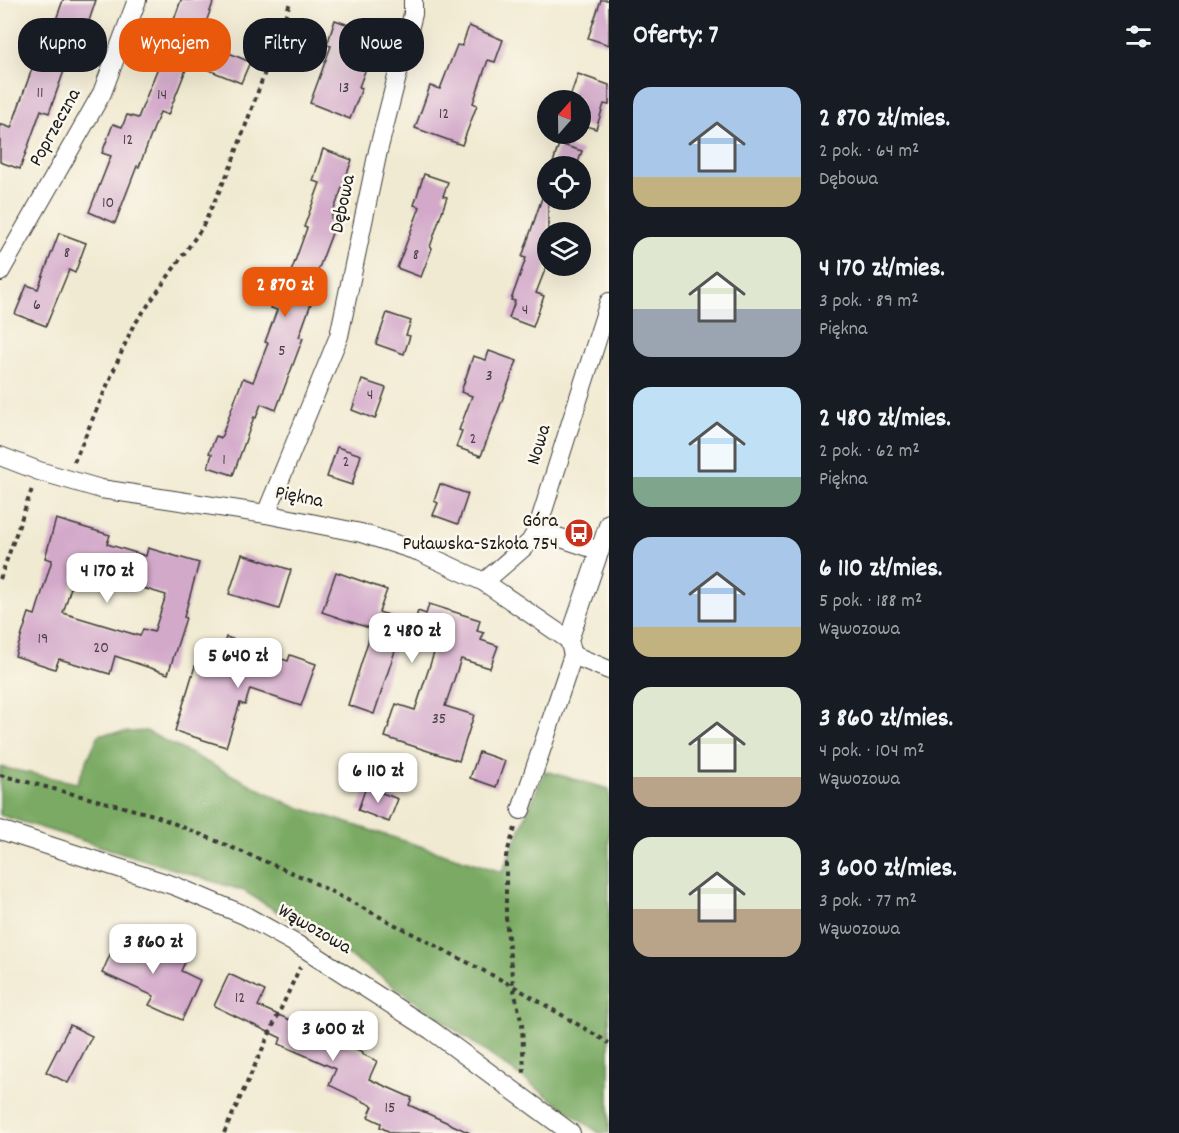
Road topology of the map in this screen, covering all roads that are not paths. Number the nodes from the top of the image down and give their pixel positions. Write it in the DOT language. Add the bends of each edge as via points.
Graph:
graph roads {
  1 [pos="137,0"];
  2 [pos="413,0"];
  3 [pos="0,272"];
  4 [pos="609,302"];
  5 [pos="0,456"];
  6 [pos="266,514"];
  7 [pos="609,523"];
  8 [pos="537,530"];
  9 [pos="600,551"];
  10 [pos="484,582"];
  11 [pos="571,648"];
  12 [pos="609,670"];
  13 [pos="521,810"];
  14 [pos="0,830"];
  15 [pos="571,1133"];
  1 -- 3 [label="street, Poprzeczna" via="102,93"];
  2 -- 6 [label="street, Dębowa" via="413,14 378,151 339,336"];
  4 -- 8 [label="street, Nowa"];
  5 -- 6 [label="street, Piękna" via="101,489"];
  6 -- 10 [label="street, Piękna" via="361,533 420,552"];
  7 -- 9 [label="street"];
  8 -- 9 [label="street"];
  8 -- 10 [label="street, Nowa" via="530,542"];
  9 -- 11 [label="street"];
  10 -- 11 [label="street, Piękna"];
  11 -- 12 [label="street, Piękna"];
  11 -- 13 [label="street"];
  14 -- 15 [label="street, Wąwozowa" via="211,900 308,950 431,1030"];
}
